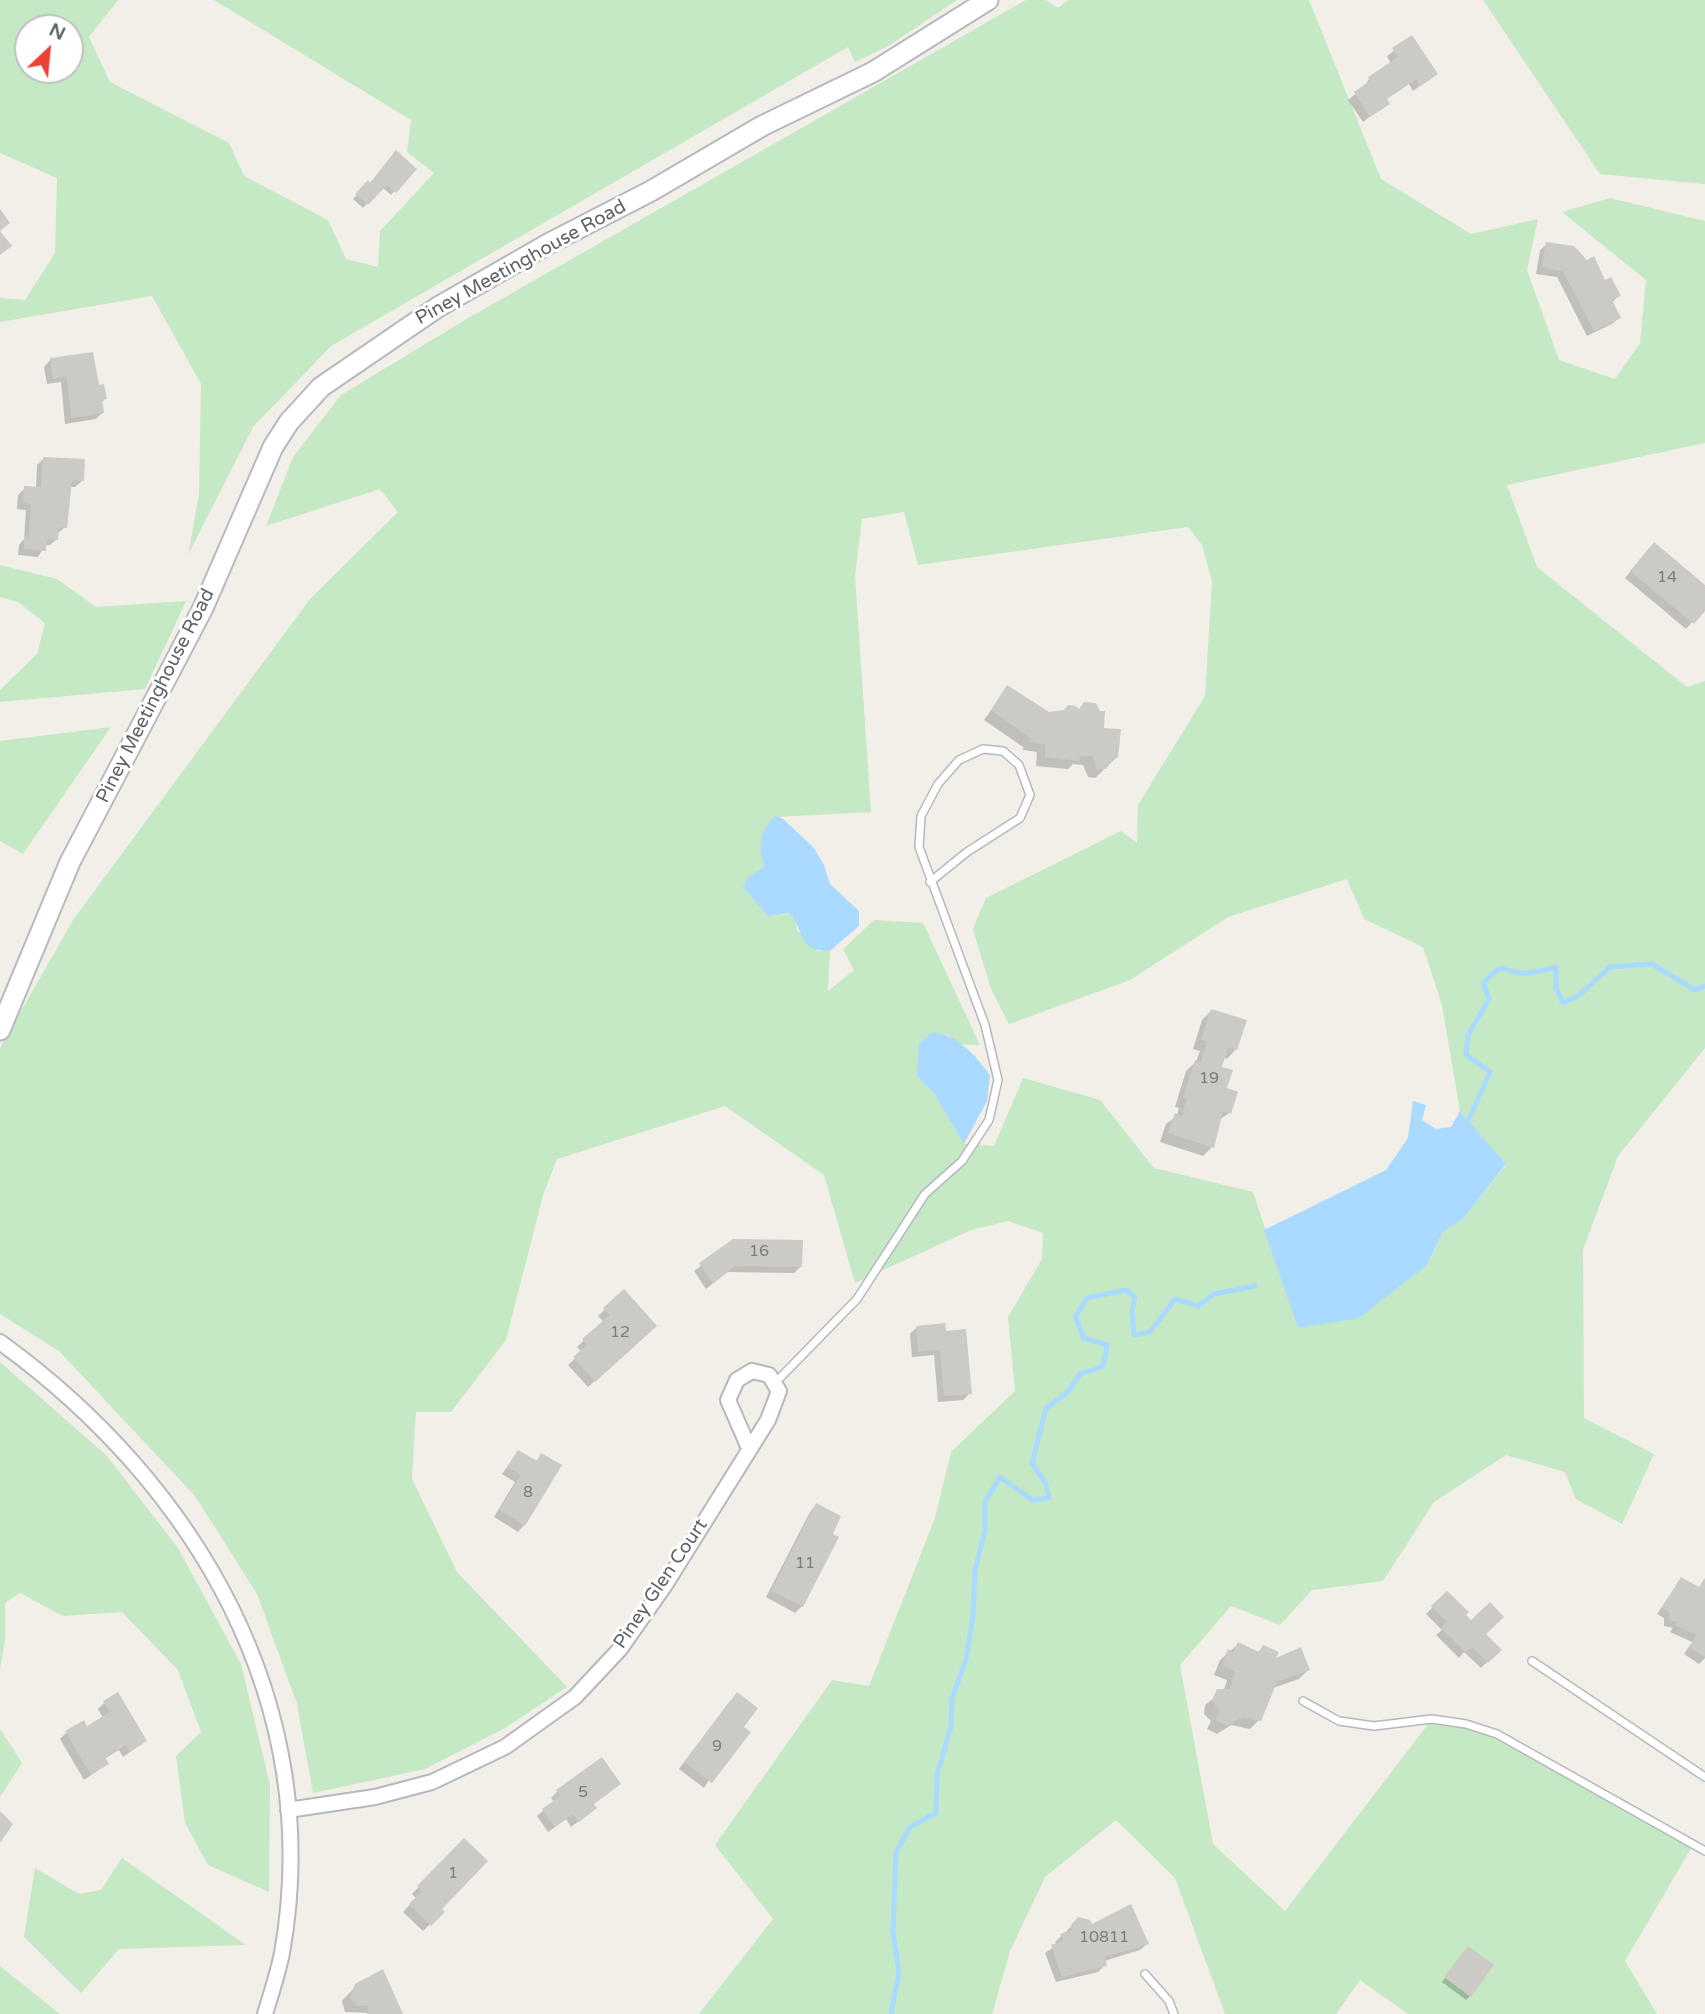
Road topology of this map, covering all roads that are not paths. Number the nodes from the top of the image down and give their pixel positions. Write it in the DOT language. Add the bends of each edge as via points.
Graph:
graph roads {
  1 [pos="988,0"];
  2 [pos="930,881"];
  3 [pos="0,1030"];
  4 [pos="0,1342"];
  5 [pos="774,1383"];
  6 [pos="748,1446"];
  7 [pos="1532,1661"];
  8 [pos="1303,1701"];
  9 [pos="1705,1777"];
  10 [pos="288,1810"];
  11 [pos="1705,1851"];
  12 [pos="1145,1974"];
  13 [pos="265,2014"];
  14 [pos="1174,2014"];
  1 -- 3 [label="main road, Piney Meetinghouse Road" via="873,72 762,126 438,307 313,396 273,447 204,608 70,862"];
  2 -- 2 [label="lane" via="919,847 920,826 938,784 959,760 983,748 1003,751 1019,765 1030,795 1020,818"];
  2 -- 5 [label="lane" via="985,1025 998,1080 989,1121 961,1161 925,1194 857,1298"];
  4 -- 10 [label="street" via="93,1419 157,1490 216,1574 252,1649 274,1718"];
  5 -- 6 [label="street, Piney Glen Court" via="779,1391 768,1420"];
  5 -- 6 [label="street" via="769,1375 752,1371 737,1380 728,1400"];
  6 -- 10 [label="street, Piney Glen Court" via="665,1585 620,1649 575,1697 505,1747 432,1782 375,1797"];
  7 -- 9 [label="lane"];
  8 -- 11 [label="lane" via="1339,1721 1374,1726 1432,1719 1497,1734"];
  10 -- 13 [label="street" via="289,1881 283,1944"];
  12 -- 14 [label="lane" via="1169,2001"];
}
